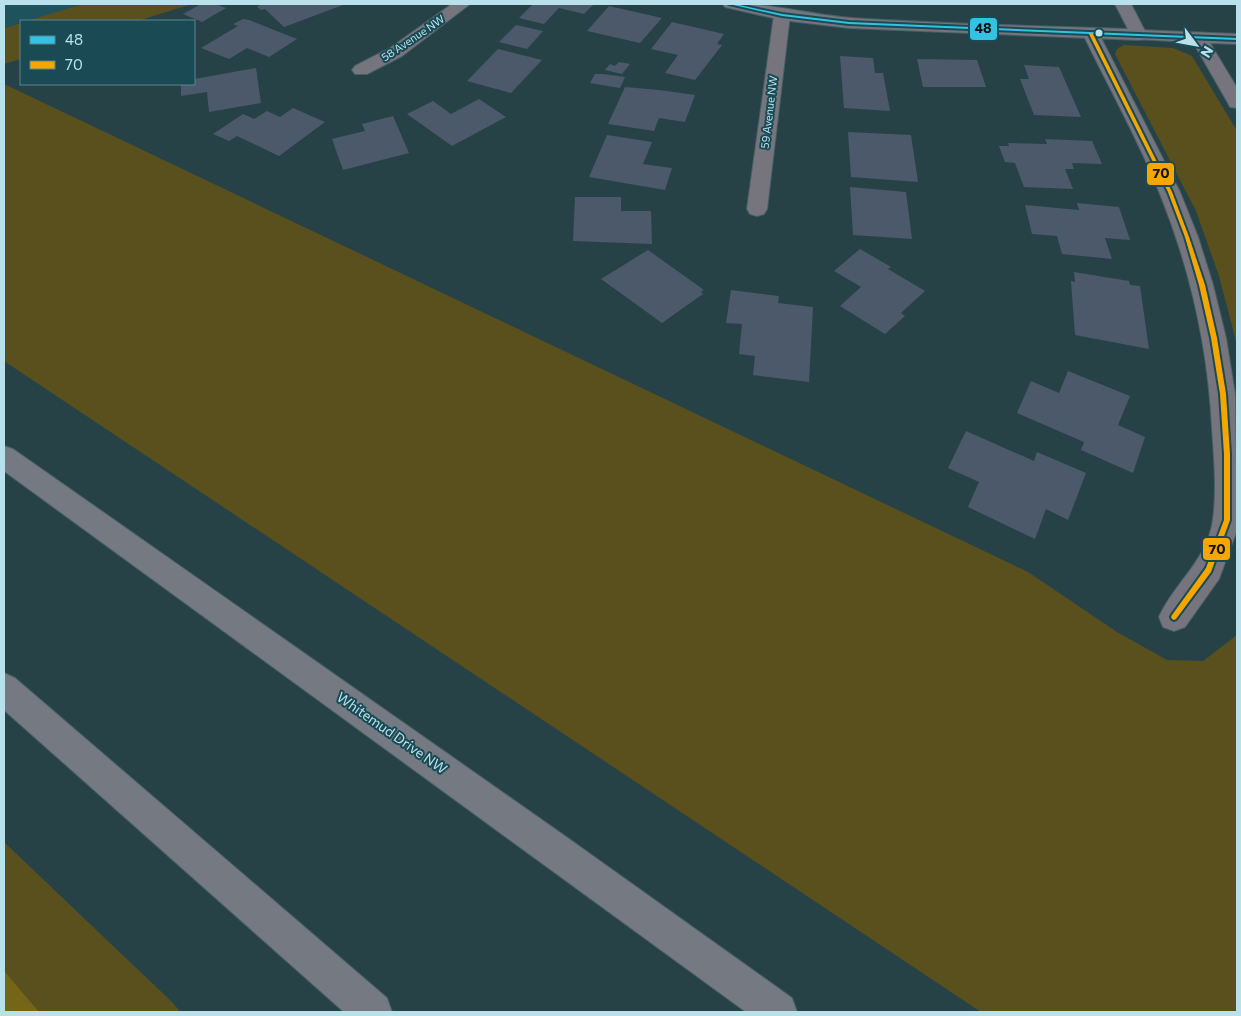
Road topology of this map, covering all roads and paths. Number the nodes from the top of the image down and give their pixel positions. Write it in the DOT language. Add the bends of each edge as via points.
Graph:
graph roads {
  1 [pos="462,4"];
  2 [pos="731,4"];
  3 [pos="1123,4"];
  4 [pos="782,15"];
  5 [pos="1091,34"];
  6 [pos="1139,35"];
  7 [pos="1198,37"];
  8 [pos="1237,39"];
  9 [pos="361,70"];
  10 [pos="1237,103"];
  11 [pos="757,209"];
  12 [pos="4,457"];
  13 [pos="1174,617"];
  14 [pos="4,689"];
  15 [pos="374,1012"];
  16 [pos="778,1012"];
  1 -- 9 [label="street, 58 Avenue NW" via="396,52"];
  2 -- 4 [label="street"];
  3 -- 6 [label="street"];
  4 -- 5 [label="street" via="849,23"];
  4 -- 11 [label="street, 59 Avenue NW"];
  5 -- 6 [label="street"];
  5 -- 13 [label="street" via="1158,168 1187,237 1212,329 1223,394 1227,520 1209,570"];
  6 -- 7 [label="street"];
  7 -- 8 [label="street"];
  7 -- 10 [label="street"];
  12 -- 16 [label="highway, Whitemud Drive NW"];
  14 -- 15 [label="highway"];
}
